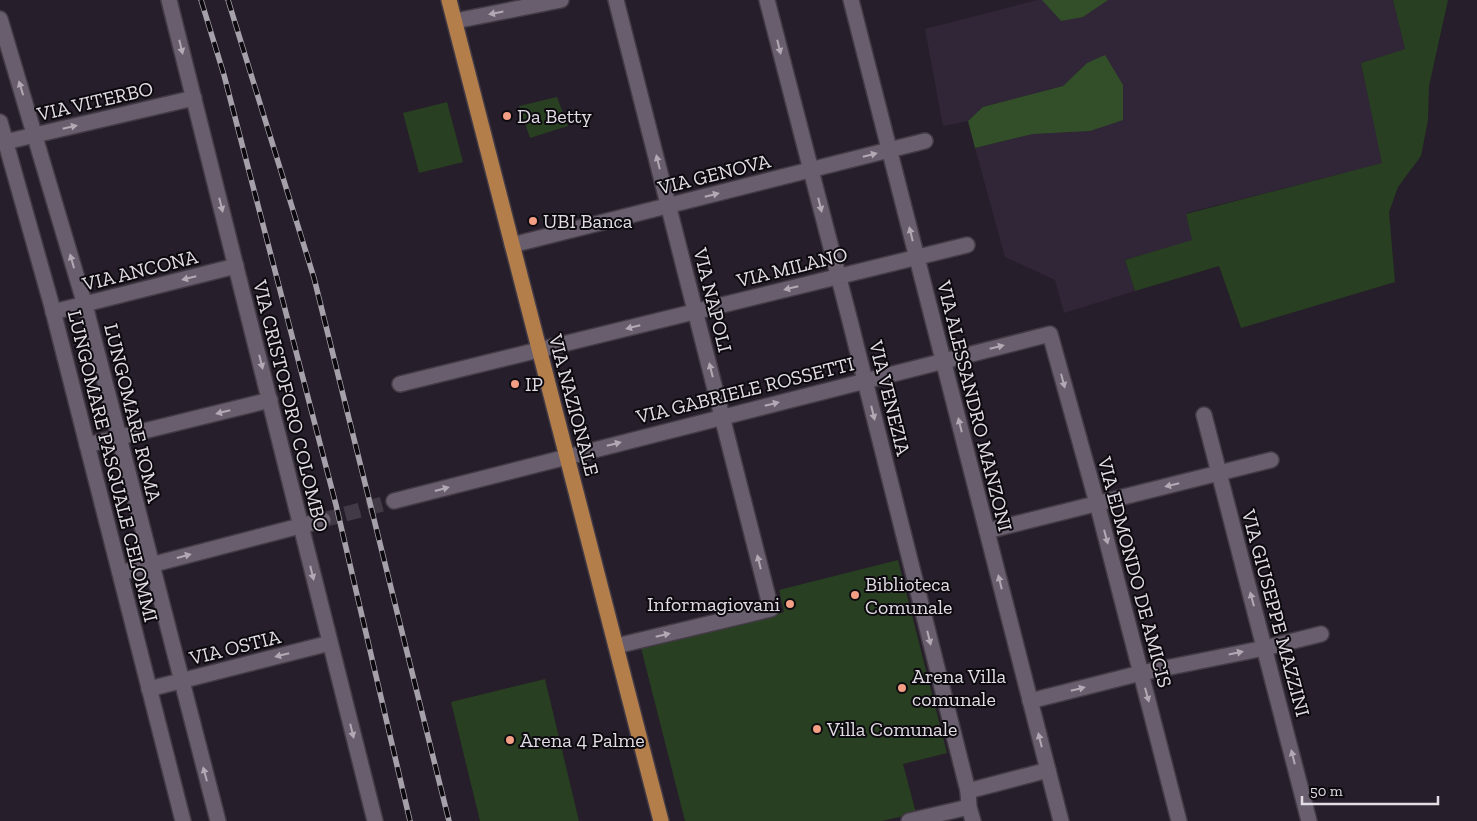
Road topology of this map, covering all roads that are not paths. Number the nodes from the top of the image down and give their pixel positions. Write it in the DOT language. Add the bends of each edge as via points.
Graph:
graph roads {
  1 [pos="169,0"];
  2 [pos="449,0"];
  3 [pos="561,0"];
  4 [pos="616,0"];
  5 [pos="767,0"];
  6 [pos="851,0"];
  7 [pos="0,19"];
  8 [pos="455,21"];
  9 [pos="194,98"];
  10 [pos="0,122"];
  11 [pos="36,135"];
  12 [pos="925,141"];
  13 [pos="5,142"];
  14 [pos="890,150"];
  15 [pos="811,170"];
  16 [pos="669,206"];
  17 [pos="967,245"];
  18 [pos="512,246"];
  19 [pos="917,258"];
  20 [pos="236,266"];
  21 [pos="838,277"];
  22 [pos="85,304"];
  23 [pos="53,312"];
  24 [pos="696,312"];
  25 [pos="1050,334"];
  26 [pos="540,351"];
  27 [pos="943,361"];
  28 [pos="865,380"];
  29 [pos="400,384"];
  30 [pos="270,400"];
  31 [pos="1204,415"];
  32 [pos="722,417"];
  33 [pos="119,438"];
  34 [pos="87,445"];
  35 [pos="567,456"];
  36 [pos="1272,460"];
  37 [pos="1219,473"];
  38 [pos="394,501"];
  39 [pos="1097,503"];
  40 [pos="323,520"];
  41 [pos="300,526"];
  42 [pos="987,531"];
  43 [pos="151,565"];
  44 [pos="120,573"];
  45 [pos="1321,634"];
  46 [pos="330,643"];
  47 [pos="616,646"];
  48 [pos="1265,648"];
  49 [pos="1141,673"];
  50 [pos="181,681"];
  51 [pos="149,689"];
  52 [pos="1030,701"];
  53 [pos="1048,770"];
  54 [pos="968,791"];
  55 [pos="971,814"];
  56 [pos="183,821"];
  57 [pos="218,821"];
  58 [pos="375,821"];
  59 [pos="661,821"];
  60 [pos="909,821"];
  61 [pos="1061,821"];
  62 [pos="1180,821"];
  63 [pos="1309,821"];
  1 -- 9 [label="street, VIA CRISTOFORO COLOMBO, one-way"];
  2 -- 8 [label="main road, VIA NAZIONALE"];
  3 -- 8 [label="street, one-way"];
  16 -- 4 [label="street, VIA NAPOLI, one-way"];
  5 -- 15 [label="street, VIA VENEZIA, one-way"];
  6 -- 14 [label="street, VIA ALESSANDRO MANZONI"];
  11 -- 7 [label="street, LUNGOMARE ROMA, one-way"];
  8 -- 18 [label="main road, VIA NAZIONALE"];
  11 -- 9 [label="street, VIA VITERBO, one-way"];
  9 -- 20 [label="street, VIA CRISTOFORO COLOMBO, one-way"];
  10 -- 13 [label="street, LUNGOMARE PASQUALE CELOMMI"];
  11 -- 13 [label="street, VIA VITERBO"];
  22 -- 11 [label="street, LUNGOMARE ROMA, one-way"];
  12 -- 14 [label="street, VIA GENOVA"];
  13 -- 23 [label="street, LUNGOMARE PASQUALE CELOMMI"];
  15 -- 14 [label="street, VIA GENOVA, one-way"];
  19 -- 14 [label="street, VIA ALESSANDRO MANZONI, one-way"];
  16 -- 15 [label="street, VIA GENOVA, one-way"];
  15 -- 21 [label="street, VIA VENEZIA, one-way"];
  16 -- 18 [label="street, VIA GENOVA"];
  16 -- 24 [label="street, VIA NAPOLI"];
  17 -- 19 [label="street, VIA MILANO"];
  18 -- 26 [label="main road, VIA NAZIONALE"];
  19 -- 21 [label="street, VIA MILANO"];
  19 -- 27 [label="street, VIA ALESSANDRO MANZONI"];
  20 -- 22 [label="street, VIA ANCONA, one-way"];
  20 -- 30 [label="street, VIA CRISTOFORO COLOMBO, one-way"];
  21 -- 24 [label="street, VIA MILANO, one-way"];
  21 -- 28 [label="street, VIA VENEZIA"];
  22 -- 23 [label="street, VIA ANCONA"];
  22 -- 33 [label="street, LUNGOMARE ROMA"];
  23 -- 34 [label="street, LUNGOMARE PASQUALE CELOMMI"];
  24 -- 26 [label="street, VIA MILANO, one-way"];
  32 -- 24 [label="street, VIA NAPOLI, one-way"];
  27 -- 25 [label="street, VIA GABRIELE ROSSETTI, one-way"];
  25 -- 39 [label="street, VIA EDMONDO DE AMICIS, one-way"];
  26 -- 29 [label="street, VIA MILANO"];
  26 -- 35 [label="main road, VIA NAZIONALE"];
  27 -- 28 [label="street, VIA GABRIELE ROSSETTI"];
  42 -- 27 [label="street, VIA ALESSANDRO MANZONI, one-way"];
  32 -- 28 [label="street, VIA GABRIELE ROSSETTI, one-way"];
  28 -- 54 [label="street, VIA VENEZIA, one-way"];
  30 -- 33 [label="street, one-way"];
  30 -- 41 [label="street, VIA CRISTOFORO COLOMBO"];
  31 -- 37 [label="street, VIA GIUSEPPE MAZZINI"];
  35 -- 32 [label="street, VIA GABRIELE ROSSETTI, one-way"];
  47 -- 32 [label="street, VIA NAPOLI, one-way" via="772,609"];
  33 -- 34 [label="street"];
  33 -- 43 [label="street, LUNGOMARE ROMA"];
  34 -- 44 [label="street, LUNGOMARE PASQUALE CELOMMI"];
  38 -- 35 [label="street, VIA GABRIELE ROSSETTI, one-way"];
  35 -- 47 [label="main road, VIA NAZIONALE"];
  36 -- 37 [label="street"];
  37 -- 39 [label="street, one-way"];
  48 -- 37 [label="street, VIA GIUSEPPE MAZZINI, one-way"];
  39 -- 42 [label="street"];
  39 -- 49 [label="street, VIA EDMONDO DE AMICIS, one-way"];
  40 -- 41 [label="street"];
  43 -- 41 [label="street, one-way"];
  41 -- 46 [label="street, VIA CRISTOFORO COLOMBO, one-way"];
  52 -- 42 [label="street, VIA ALESSANDRO MANZONI, one-way"];
  43 -- 44 [label="street"];
  43 -- 50 [label="street, LUNGOMARE ROMA"];
  44 -- 51 [label="street, LUNGOMARE PASQUALE CELOMMI"];
  45 -- 48 [label="street"];
  46 -- 50 [label="street, VIA OSTIA, one-way"];
  46 -- 58 [label="street, VIA CRISTOFORO COLOMBO, one-way"];
  47 -- 59 [label="main road, VIA NAZIONALE"];
  49 -- 48 [label="street, one-way"];
  63 -- 48 [label="street, VIA GIUSEPPE MAZZINI, one-way"];
  52 -- 49 [label="street, one-way"];
  49 -- 62 [label="street, VIA EDMONDO DE AMICIS, one-way"];
  50 -- 51 [label="street, VIA OSTIA"];
  57 -- 50 [label="street, LUNGOMARE ROMA, one-way"];
  51 -- 56 [label="street, LUNGOMARE PASQUALE CELOMMI"];
  53 -- 52 [label="street, VIA ALESSANDRO MANZONI, one-way"];
  53 -- 54 [label="street"];
  53 -- 61 [label="street, VIA ALESSANDRO MANZONI"];
  54 -- 55 [label="street, VIA VENEZIA"];
  55 -- 60 [label="street"];
}
